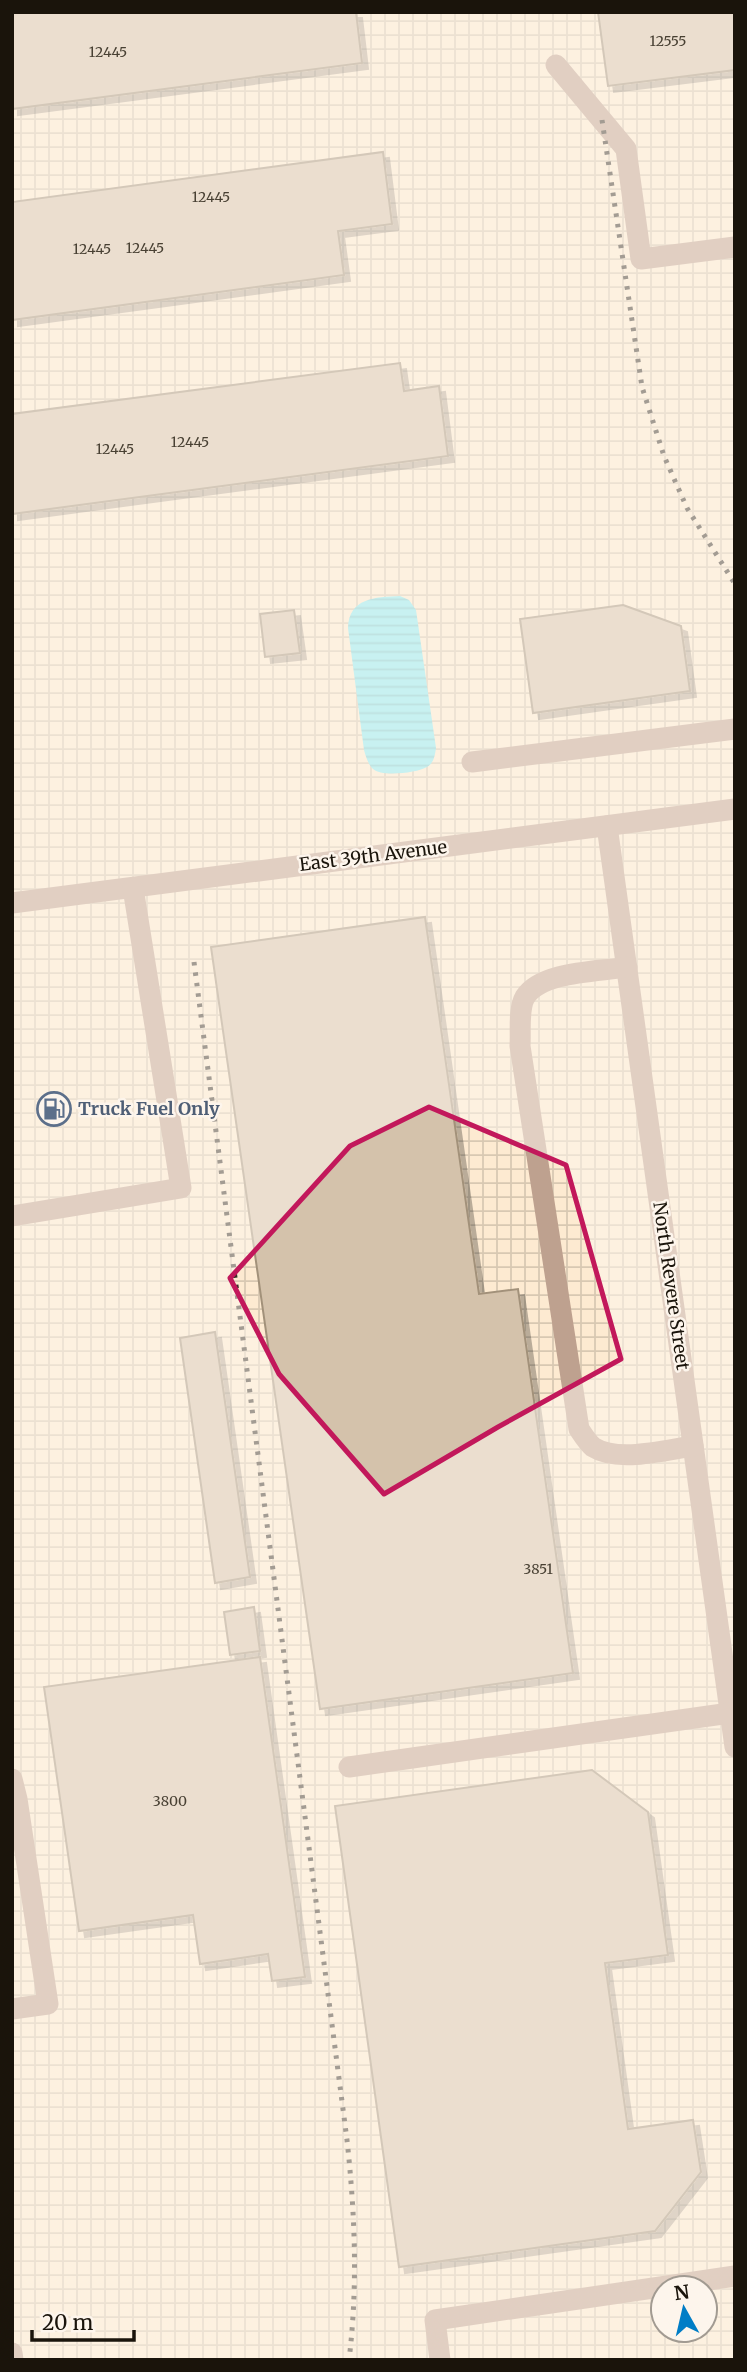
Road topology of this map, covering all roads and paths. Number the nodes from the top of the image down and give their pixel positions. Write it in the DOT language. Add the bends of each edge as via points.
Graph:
graph roads {
  1 [pos="556,65"];
  2 [pos="735,247"];
  3 [pos="735,729"];
  4 [pos="472,762"];
  5 [pos="735,809"];
  6 [pos="607,826"];
  7 [pos="133,888"];
  8 [pos="12,904"];
  9 [pos="626,968"];
  10 [pos="12,1216"];
  11 [pos="693,1446"];
  12 [pos="730,1713"];
  13 [pos="735,1747"];
  14 [pos="349,1767"];
  15 [pos="15,1789"];
  16 [pos="12,2009"];
  17 [pos="735,2276"];
  18 [pos="12,2353"];
  19 [pos="13,2360"];
  20 [pos="440,2360"];
  1 -- 2 [label="street" via="626,149 641,259"];
  3 -- 4 [label="street"];
  5 -- 6 [label="street, East 39th Avenue"];
  6 -- 7 [label="street, East 39th Avenue"];
  6 -- 9 [label="street, North Revere Street"];
  7 -- 8 [label="street, East 39th Avenue"];
  7 -- 10 [label="street" via="181,1188"];
  9 -- 11 [label="street, North Revere Street"];
  9 -- 11 [label="street" via="550,978 538,984 524,998 520,1046 579,1429 592,1446 612,1454"];
  11 -- 12 [label="street, North Revere Street"];
  12 -- 13 [label="street, North Revere Street"];
  12 -- 14 [label="street"];
  15 -- 16 [label="street" via="48,2004"];
  17 -- 20 [label="street" via="435,2320"];
  18 -- 19 [label="street"];
}
